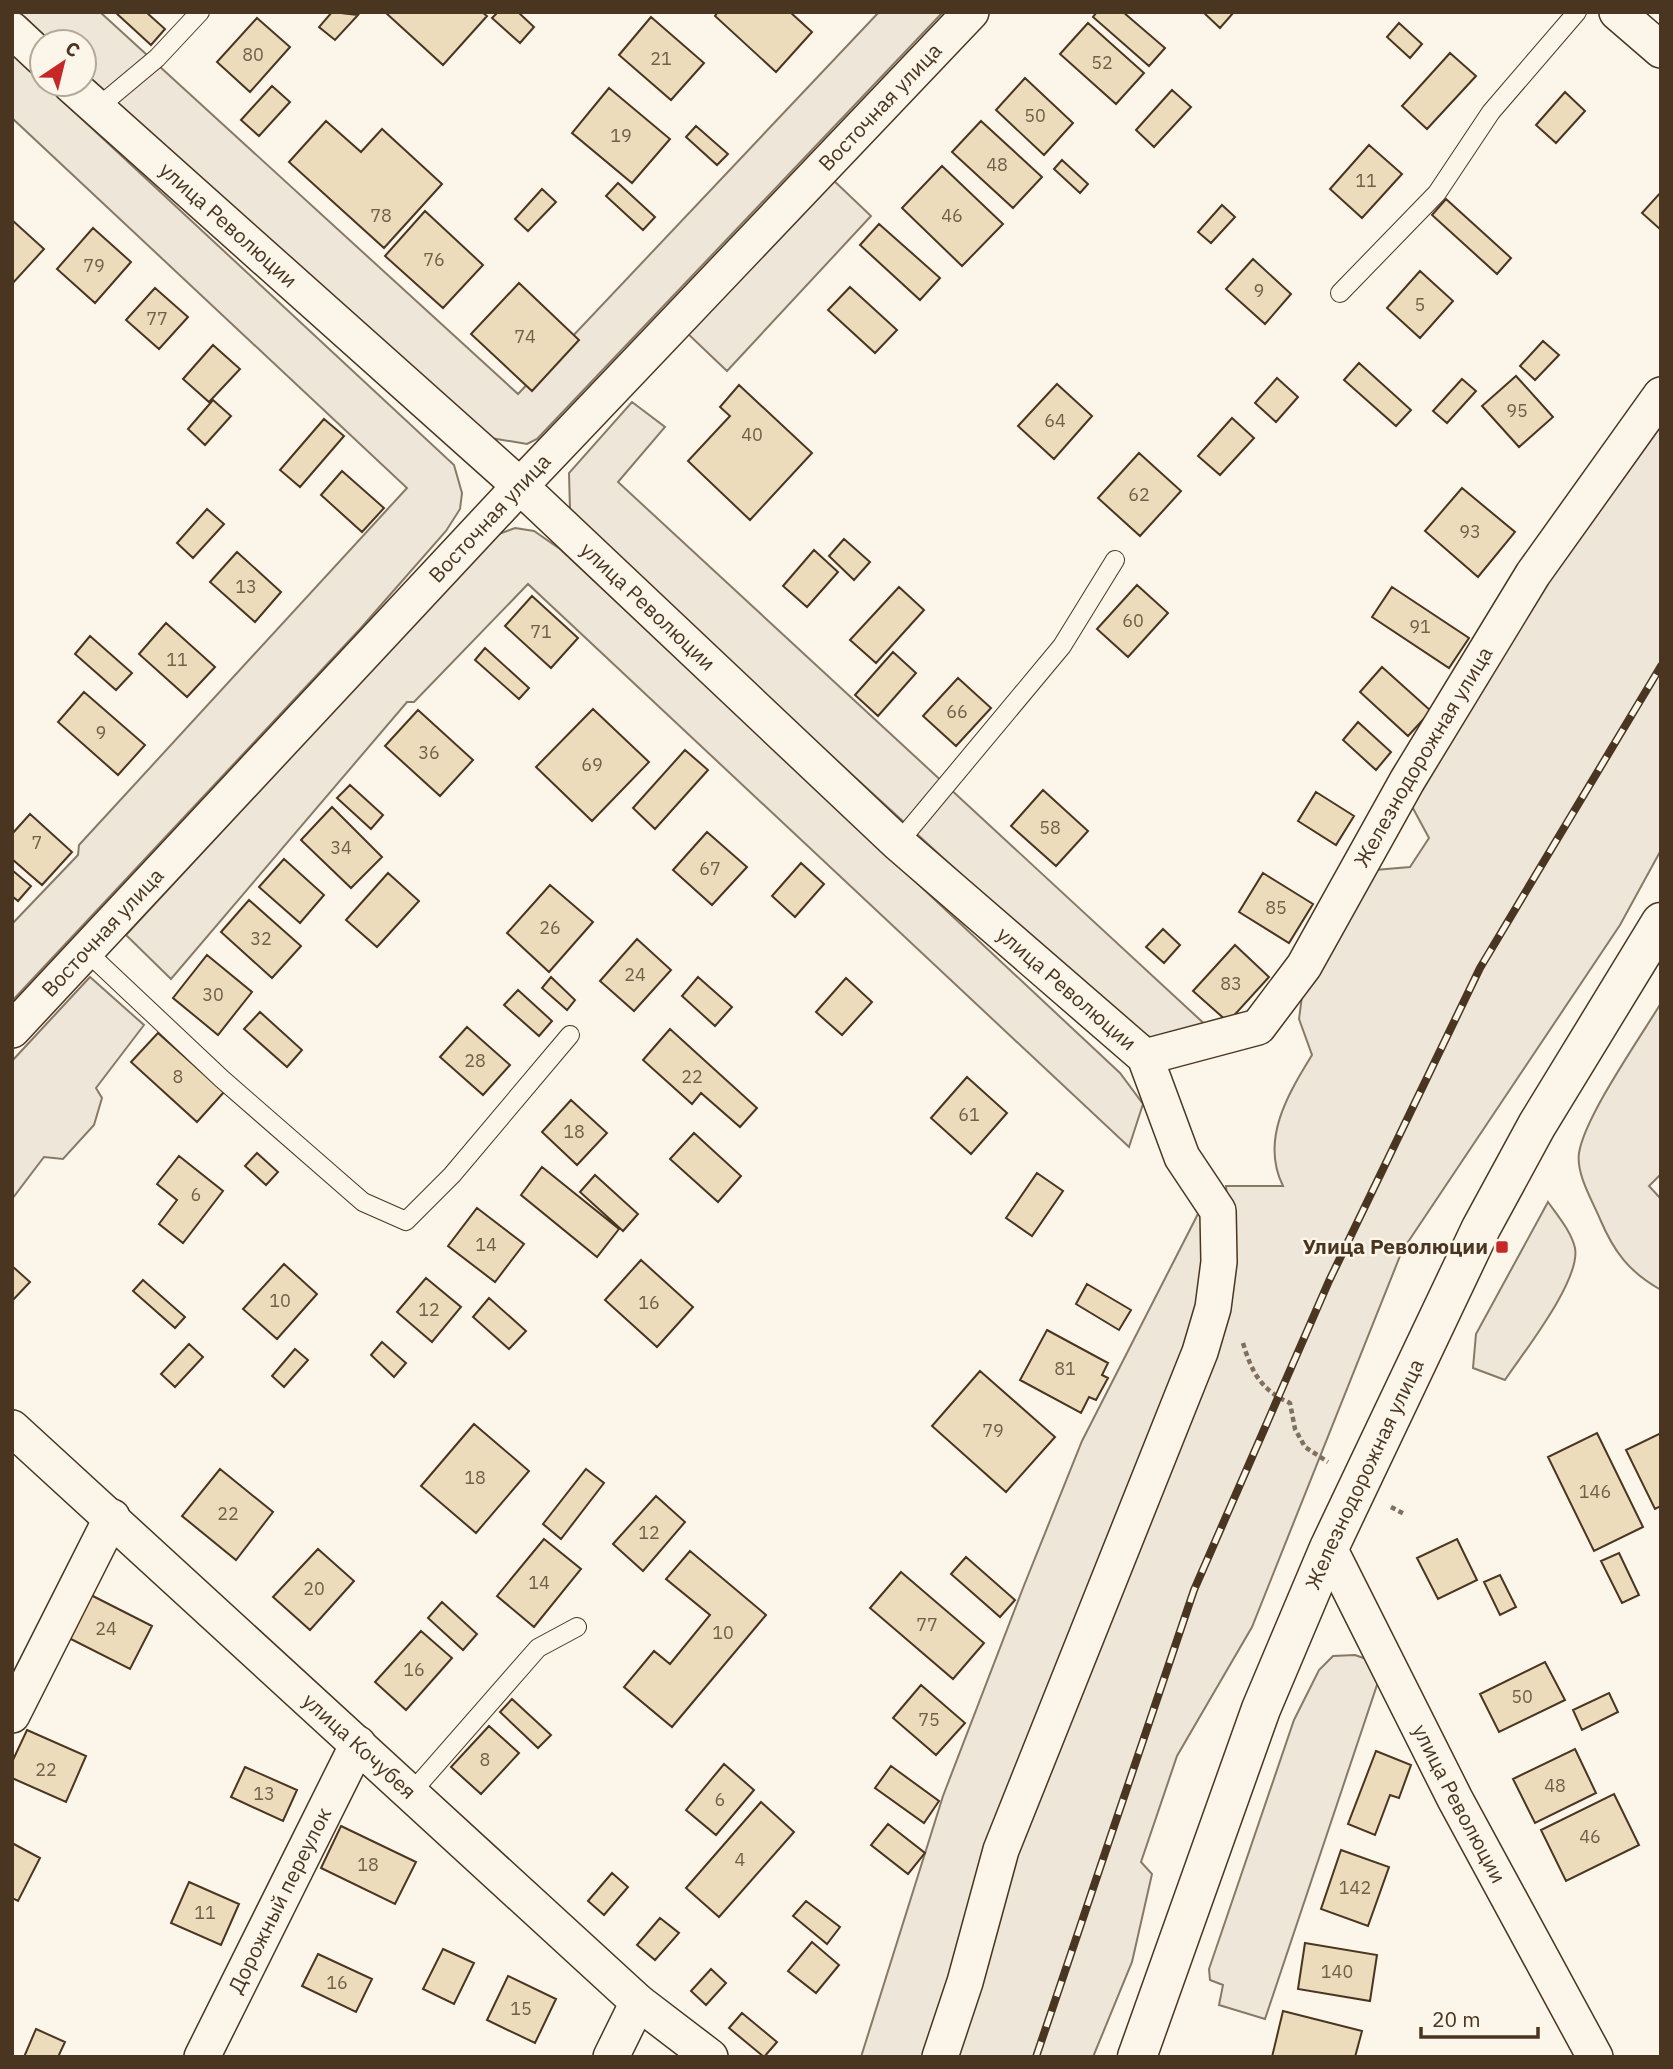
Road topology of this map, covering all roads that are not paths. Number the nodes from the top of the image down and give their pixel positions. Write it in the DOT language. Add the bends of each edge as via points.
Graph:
graph roads {
  1 [pos="200,12"];
  2 [pos="971,12"];
  3 [pos="1577,12"];
  4 [pos="1617,12"];
  5 [pos="12,30"];
  6 [pos="28,45"];
  7 [pos="1661,50"];
  8 [pos="85,98"];
  9 [pos="96,109"];
  10 [pos="1340,293"];
  11 [pos="1661,395"];
  12 [pos="520,486"];
  13 [pos="1115,560"];
  14 [pos="898,843"];
  15 [pos="1661,922"];
  16 [pos="85,950"];
  17 [pos="12,1030"];
  18 [pos="570,1035"];
  19 [pos="1145,1057"];
  20 [pos="12,1428"];
  21 [pos="112,1517"];
  22 [pos="1329,1548"];
  23 [pos="577,1627"];
  24 [pos="12,1715"];
  25 [pos="358,1744"];
  26 [pos="411,1793"];
  27 [pos="638,2001"];
  28 [pos="202,2057"];
  29 [pos="611,2057"];
  30 [pos="710,2057"];
  31 [pos="940,2057"];
  32 [pos="1137,2057"];
  33 [pos="1595,2057"];
  1 -- 9 [label="lane" via="157,58"];
  2 -- 12 [label="street, Восточная улица"];
  3 -- 10 [label="lane" via="1491,112 1437,194"];
  4 -- 7 [label="street"];
  5 -- 6 [label="street"];
  8 -- 9 [label="street, улица Революции"];
  9 -- 12 [label="street, улица Революции"];
  11 -- 19 [label="street, Железнодорожная улица" via="1533,574 1407,780 1304,966 1258,1027"];
  12 -- 14 [label="street, улица Революции"];
  12 -- 16 [label="street, Восточная улица"];
  13 -- 14 [label="lane" via="1062,646"];
  14 -- 19 [label="street, улица Революции"];
  15 -- 22 [label="main road, Железнодорожная улица" via="1537,1125 1481,1228"];
  16 -- 17 [label="street, Восточная улица"];
  16 -- 18 [label="lane" via="222,1079 363,1202 406,1221 452,1175"];
  19 -- 31 [label="street, улица Революции" via="1182,1157 1218,1212 1219,1262 1213,1308 1185,1390 1001,1850"];
  20 -- 21 [label="street, улица Кочубея"];
  21 -- 24 [label="street"];
  21 -- 25 [label="street, улица Кочубея"];
  22 -- 32 [label="main road, Железнодорожная улица" via="1261,1709"];
  22 -- 33 [label="street, улица Революции" via="1455,1799"];
  23 -- 26 [label="lane" via="538,1648"];
  25 -- 26 [label="street, улица Кочубея"];
  25 -- 28 [label="street, Дорожный переулок"];
  26 -- 27 [label="street, улица Кочубея"];
  27 -- 29 [label="street"];
  27 -- 30 [label="street, улица Кочубея"];
}
